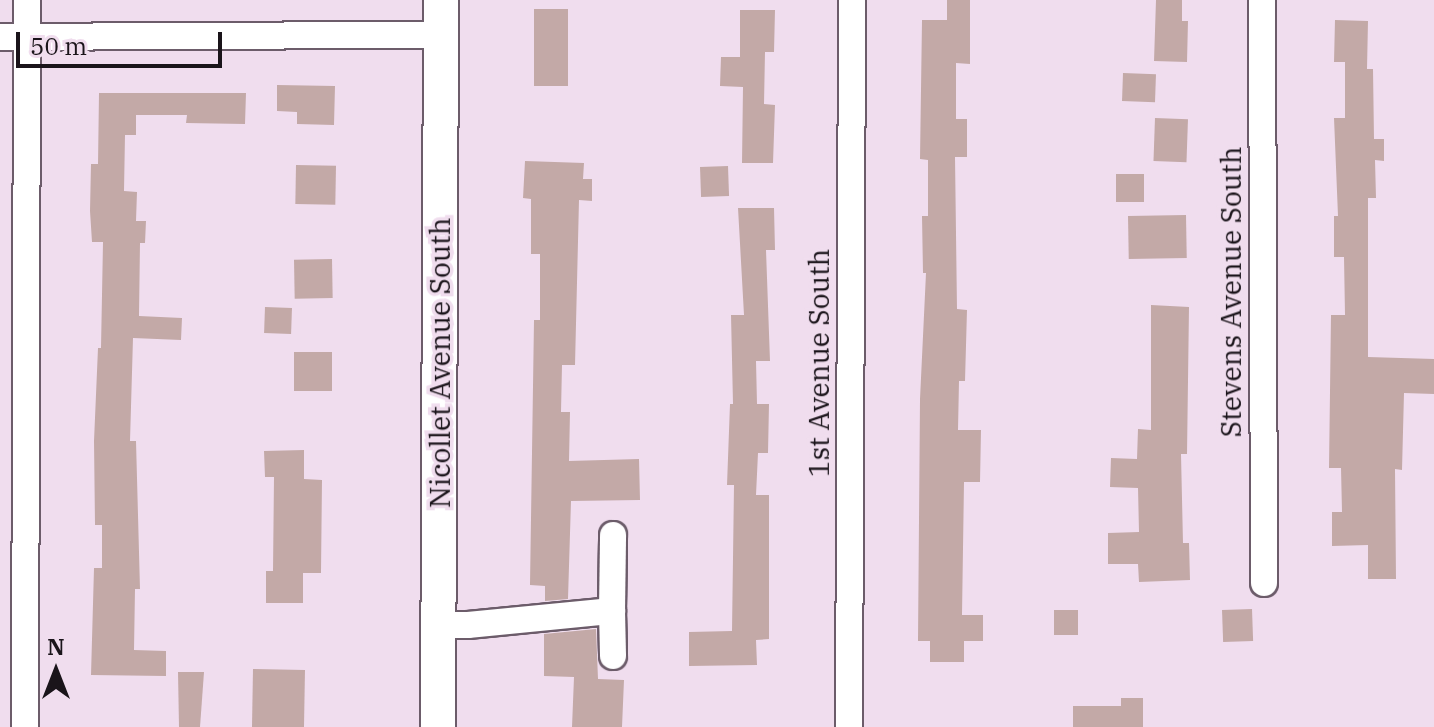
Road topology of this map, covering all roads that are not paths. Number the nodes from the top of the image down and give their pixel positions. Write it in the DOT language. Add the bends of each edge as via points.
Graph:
graph roads {
  1 [pos="27,0"];
  2 [pos="441,0"];
  3 [pos="852,0"];
  4 [pos="1262,0"];
  5 [pos="441,35"];
  6 [pos="0,37"];
  7 [pos="27,37"];
  8 [pos="613,535"];
  9 [pos="1264,583"];
  10 [pos="612,611"];
  11 [pos="439,625"];
  12 [pos="613,656"];
  13 [pos="25,727"];
  14 [pos="438,727"];
  15 [pos="849,727"];
  1 -- 7 [label="street"];
  2 -- 5 [label="main road, Nicollet Avenue South"];
  3 -- 15 [label="street, 1st Avenue South"];
  4 -- 9 [label="street, Stevens Avenue South"];
  5 -- 7 [label="street"];
  5 -- 11 [label="main road, Nicollet Avenue South"];
  6 -- 7 [label="street"];
  7 -- 13 [label="street"];
  8 -- 10 [label="street"];
  10 -- 11 [label="street"];
  10 -- 12 [label="street"];
  11 -- 14 [label="main road, Nicollet Avenue South"];
}
